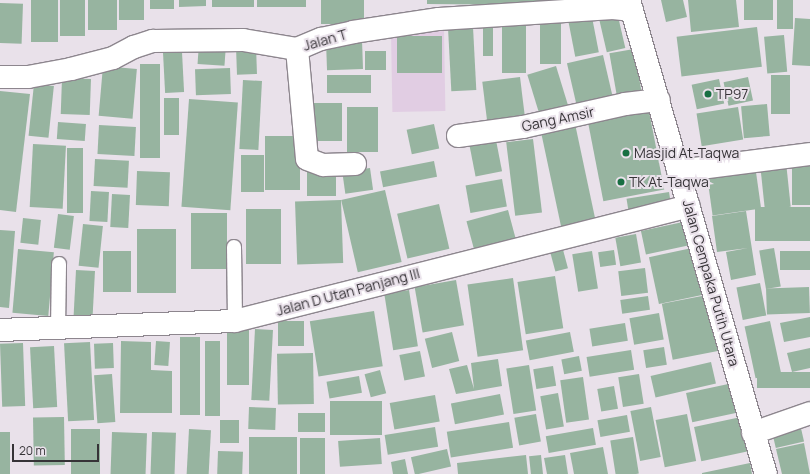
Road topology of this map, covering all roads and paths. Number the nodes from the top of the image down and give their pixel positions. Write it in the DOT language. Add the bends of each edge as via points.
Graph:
graph roads {
  1 [pos="630,5"];
  2 [pos="297,49"];
  3 [pos="0,77"];
  4 [pos="659,100"];
  5 [pos="458,136"];
  6 [pos="810,154"];
  7 [pos="355,164"];
  8 [pos="678,171"];
  9 [pos="689,206"];
  10 [pos="234,247"];
  11 [pos="59,264"];
  12 [pos="235,321"];
  13 [pos="58,329"];
  14 [pos="0,330"];
  15 [pos="810,413"];
  16 [pos="753,433"];
  17 [pos="766,474"];
  1 -- 2 [label="street, Jalan T" via="439,19 321,39"];
  1 -- 4 [label="street, Jalan Cempaka Putih Utara"];
  2 -- 3 [label="street, Jalan T" via="243,40 153,41 113,58 71,69 28,77"];
  2 -- 7 [label="street" via="307,159 323,165"];
  4 -- 5 [label="street, Gang Amsir" via="625,104 523,127"];
  4 -- 8 [label="street, Jalan Cempaka Putih Utara"];
  6 -- 8 [label="street"];
  8 -- 9 [label="street, Jalan Cempaka Putih Utara"];
  9 -- 12 [label="street, Jalan D Utan Panjang III"];
  9 -- 16 [label="street, Jalan Cempaka Putih Utara"];
  10 -- 12 [label="lane"];
  11 -- 13 [label="lane"];
  12 -- 13 [label="street, Jalan D Utan Panjang III"];
  13 -- 14 [label="street, Jalan D Utan Panjang III"];
  15 -- 16 [label="street"];
  16 -- 17 [label="street, Jalan Cempaka Putih Utara"];
}
